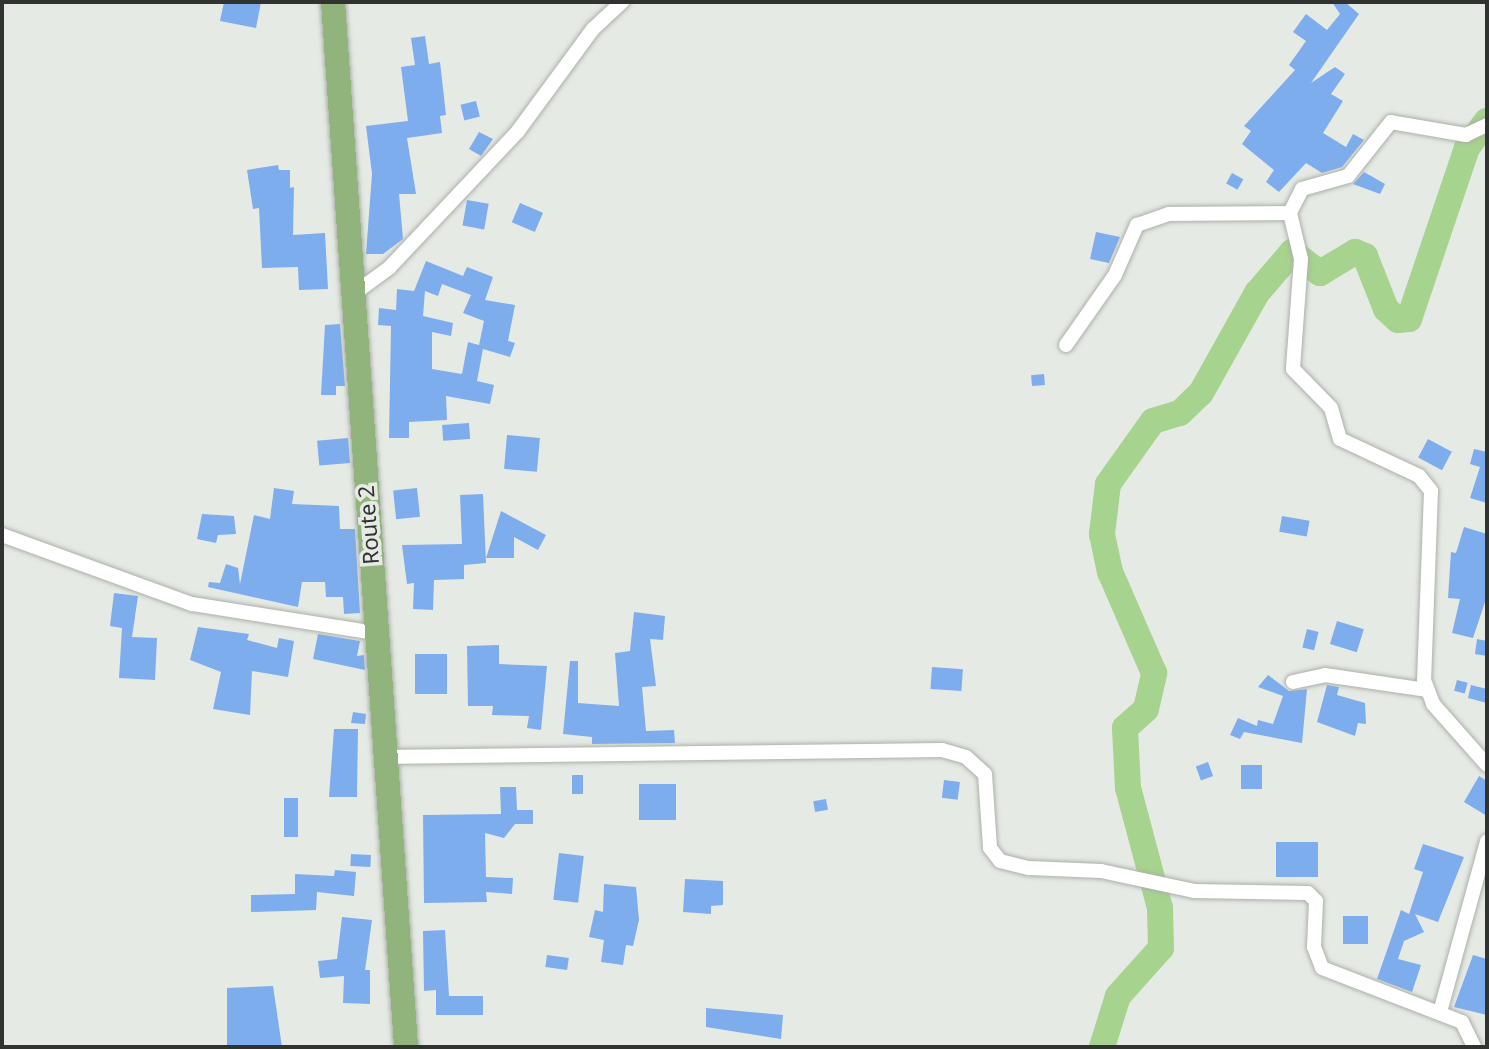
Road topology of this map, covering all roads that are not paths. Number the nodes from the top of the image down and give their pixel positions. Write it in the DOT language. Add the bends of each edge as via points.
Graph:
graph roads {
  1 [pos="333,2"];
  2 [pos="622,2"];
  3 [pos="1487,125"];
  4 [pos="1290,213"];
  5 [pos="352,295"];
  6 [pos="1066,345"];
  7 [pos="2,535"];
  8 [pos="375,633"];
  9 [pos="1293,682"];
  10 [pos="1426,690"];
  11 [pos="381,757"];
  12 [pos="1487,765"];
  13 [pos="1487,841"];
  14 [pos="1440,1012"];
  15 [pos="406,1047"];
  16 [pos="1474,1047"];
  1 -- 5 [label="highway, Route 2"];
  2 -- 5 [label="street" via="593,29 518,131 389,268"];
  3 -- 4 [label="street" via="1466,135 1391,122 1348,176 1302,189"];
  4 -- 6 [label="street" via="1169,214 1137,225 1115,275"];
  4 -- 10 [label="street" via="1301,259 1293,369 1331,408 1340,439 1419,476 1431,491"];
  5 -- 8 [label="highway, Route 2"];
  7 -- 8 [label="street" via="192,604"];
  8 -- 11 [label="highway, Route 2"];
  9 -- 10 [label="street" via="1325,675"];
  10 -- 12 [label="street"];
  11 -- 14 [label="street" via="942,750 966,757 985,774 990,848 1000,861 1029,868 1101,871 1170,888 1314,896 1314,947 1322,968"];
  11 -- 15 [label="highway, Route 2"];
  13 -- 14 [label="street"];
  14 -- 16 [label="street" via="1468,1027"];
}
